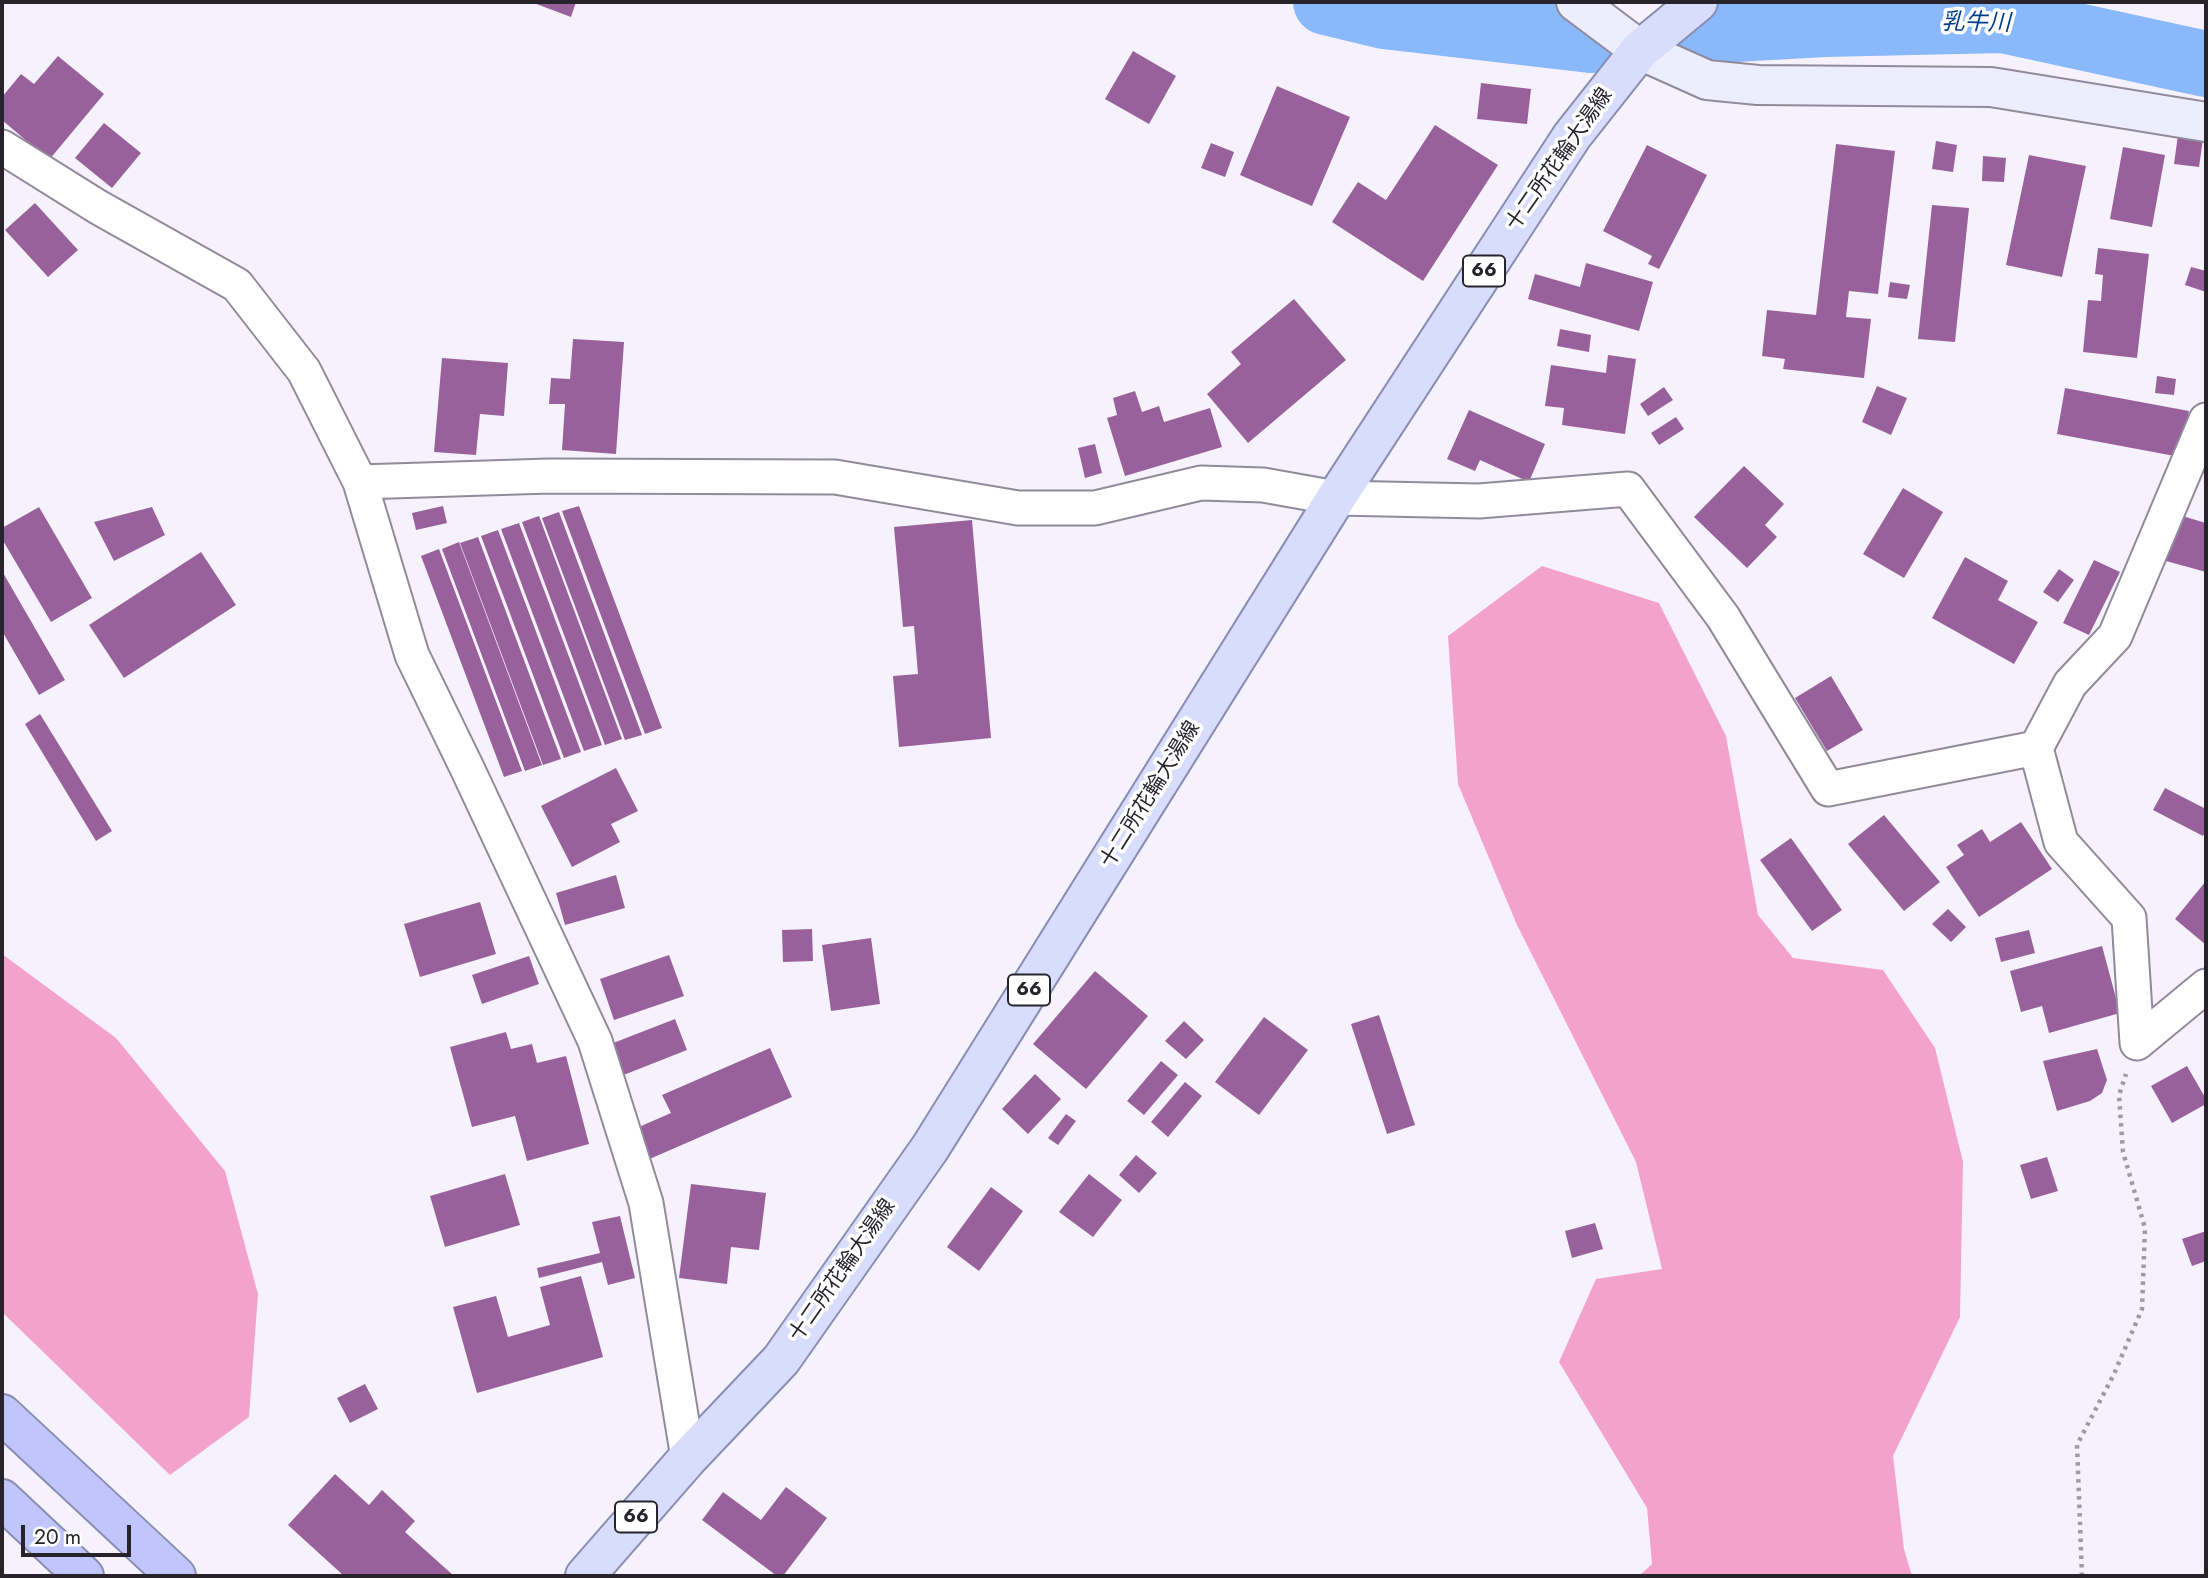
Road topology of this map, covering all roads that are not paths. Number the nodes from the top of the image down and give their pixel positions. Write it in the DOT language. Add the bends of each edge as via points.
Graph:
graph roads {
  1 [pos="1576,2"];
  2 [pos="1699,2"];
  3 [pos="1640,50"];
  4 [pos="2206,122"];
  5 [pos="2,147"];
  6 [pos="2206,420"];
  7 [pos="360,482"];
  8 [pos="1336,498"];
  9 [pos="2036,748"];
  10 [pos="2206,985"];
  11 [pos="2,1414"];
  12 [pos="688,1458"];
  13 [pos="2,1499"];
  14 [pos="84,1576"];
  15 [pos="176,1576"];
  16 [pos="584,1576"];
  1 -- 3 [label="street"];
  2 -- 3 [label="main road, 十二所花輪大湯線 / 66"];
  3 -- 4 [label="street" via="1707,80 1758,85 1991,87"];
  3 -- 8 [label="main road, 十二所花輪大湯線 / 66" via="1572,136"];
  5 -- 7 [label="street" via="236,285 304,371"];
  6 -- 9 [label="street" via="2115,636 2070,684"];
  7 -- 8 [label="street" via="549,476 835,477 1018,508 1095,508 1201,483 1263,485"];
  7 -- 12 [label="street" via="412,655 595,1041 646,1203"];
  8 -- 9 [label="street" via="1479,501 1628,489 1723,617 1828,789"];
  8 -- 12 [label="main road, 十二所花輪大湯線 / 66" via="930,1147 781,1360"];
  9 -- 10 [label="street" via="2061,842 2129,918 2137,1043"];
  11 -- 15 [label="highway"];
  12 -- 16 [label="main road, 十二所花輪大湯線 / 66"];
  13 -- 14 [label="highway"];
}
